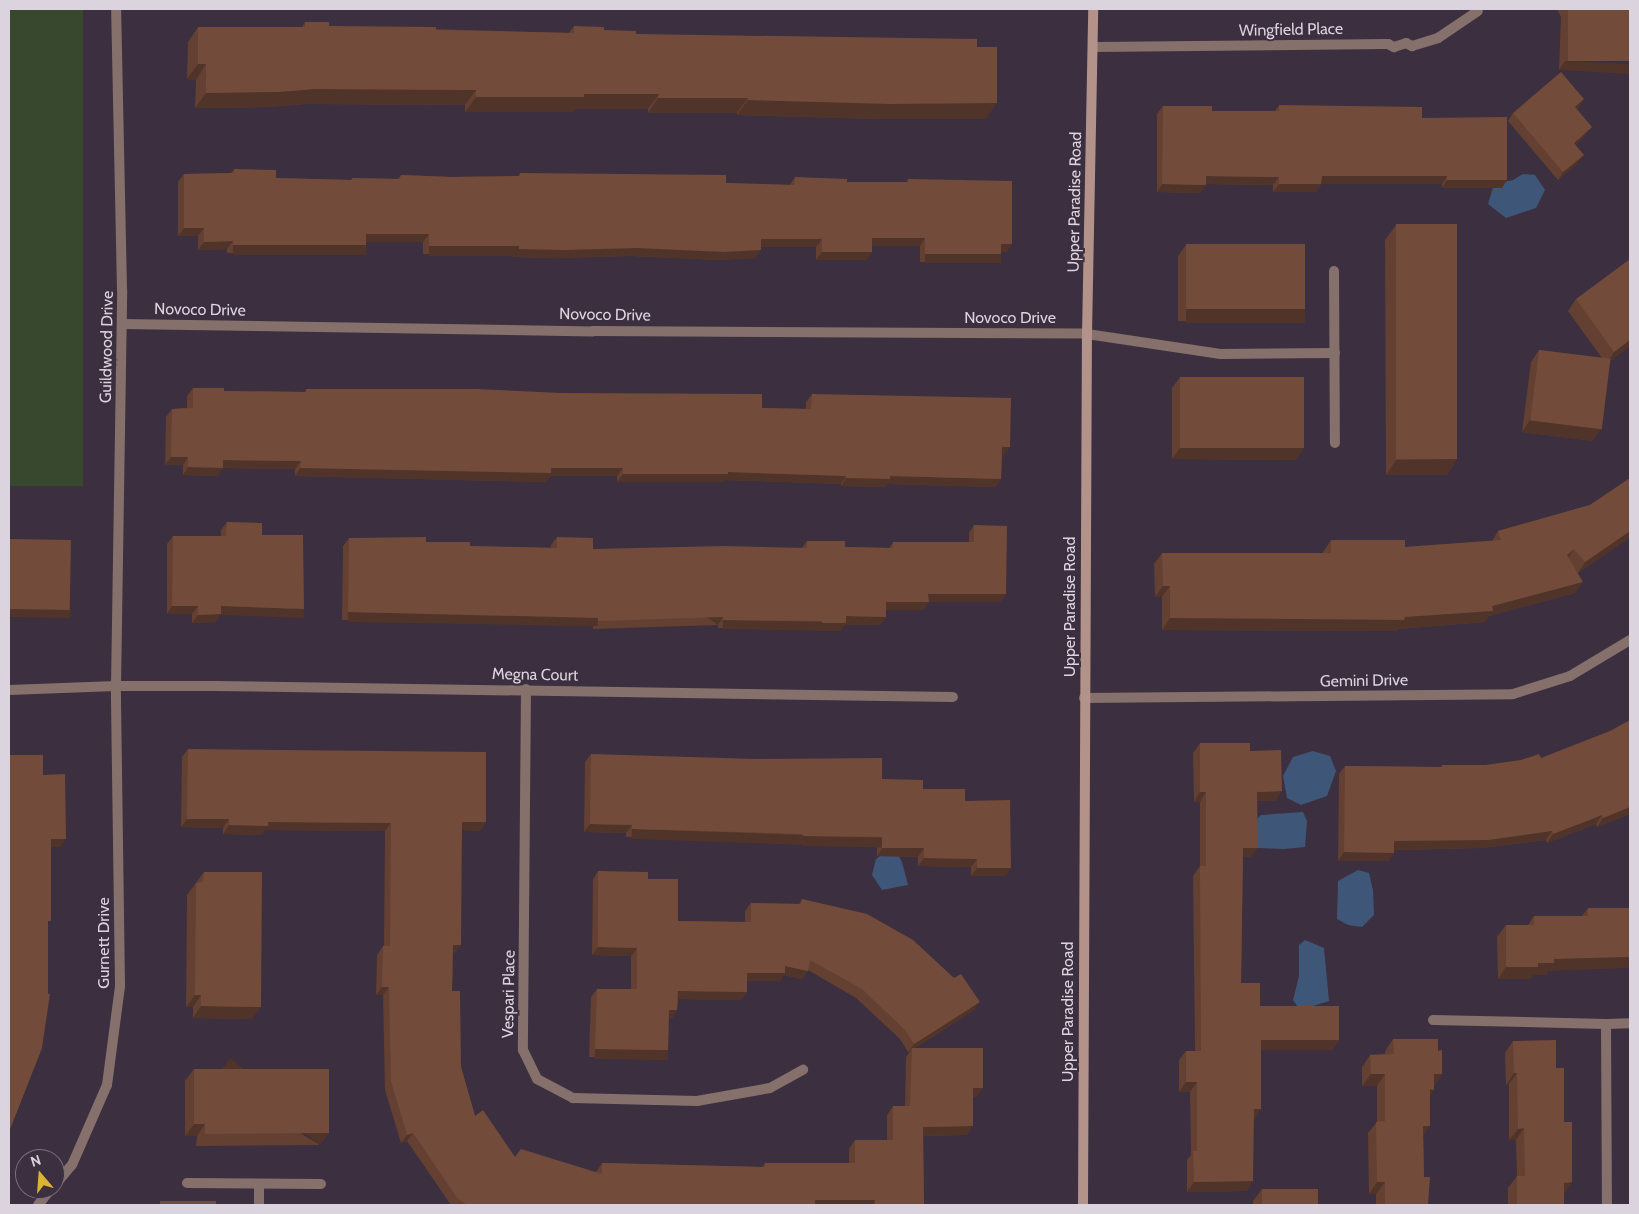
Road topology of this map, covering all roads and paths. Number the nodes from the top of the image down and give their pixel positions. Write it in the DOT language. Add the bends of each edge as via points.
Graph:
graph roads {
  1 [pos="116,9"];
  2 [pos="1093,9"];
  3 [pos="1478,11"];
  4 [pos="1094,48"];
  5 [pos="1334,271"];
  6 [pos="122,324"];
  7 [pos="1087,334"];
  8 [pos="1335,352"];
  9 [pos="1335,443"];
  10 [pos="1630,640"];
  11 [pos="116,686"];
  12 [pos="9,690"];
  13 [pos="526,690"];
  14 [pos="953,697"];
  15 [pos="1084,698"];
  16 [pos="1433,1020"];
  17 [pos="1630,1022"];
  18 [pos="1606,1024"];
  19 [pos="803,1070"];
  20 [pos="65,1173"];
  21 [pos="187,1183"];
  22 [pos="259,1184"];
  23 [pos="321,1184"];
  24 [pos="259,1205"];
  25 [pos="1083,1205"];
  26 [pos="1607,1205"];
  1 -- 6 [label="street, Guildwood Drive"];
  2 -- 4 [label="main road, Upper Paradise Road"];
  3 -- 4 [label="street, Wingfield Place" via="1438,38 1412,46 1406,43 1394,47 1388,44"];
  4 -- 7 [label="main road, Upper Paradise Road"];
  5 -- 8 [label="street"];
  6 -- 7 [label="street, Novoco Drive"];
  6 -- 11 [label="street, Guildwood Drive"];
  7 -- 8 [label="street, Novoco Drive" via="1221,354"];
  7 -- 15 [label="main road, Upper Paradise Road"];
  8 -- 9 [label="street"];
  10 -- 15 [label="street, Gemini Drive" via="1570,676 1513,694"];
  11 -- 12 [label="street, Megna Court"];
  11 -- 13 [label="street, Megna Court"];
  11 -- 20 [label="street, Gurnett Drive" via="120,986 108,1085 72,1165"];
  13 -- 14 [label="street, Megna Court"];
  13 -- 19 [label="street, Vespari Place" via="523,1050 537,1079 573,1098 697,1101 770,1088"];
  15 -- 25 [label="main road, Upper Paradise Road"];
  16 -- 18 [label="street"];
  17 -- 18 [label="street"];
  18 -- 26 [label="street"];
  21 -- 22 [label="street"];
  22 -- 23 [label="street"];
  22 -- 24 [label="street"];
}
